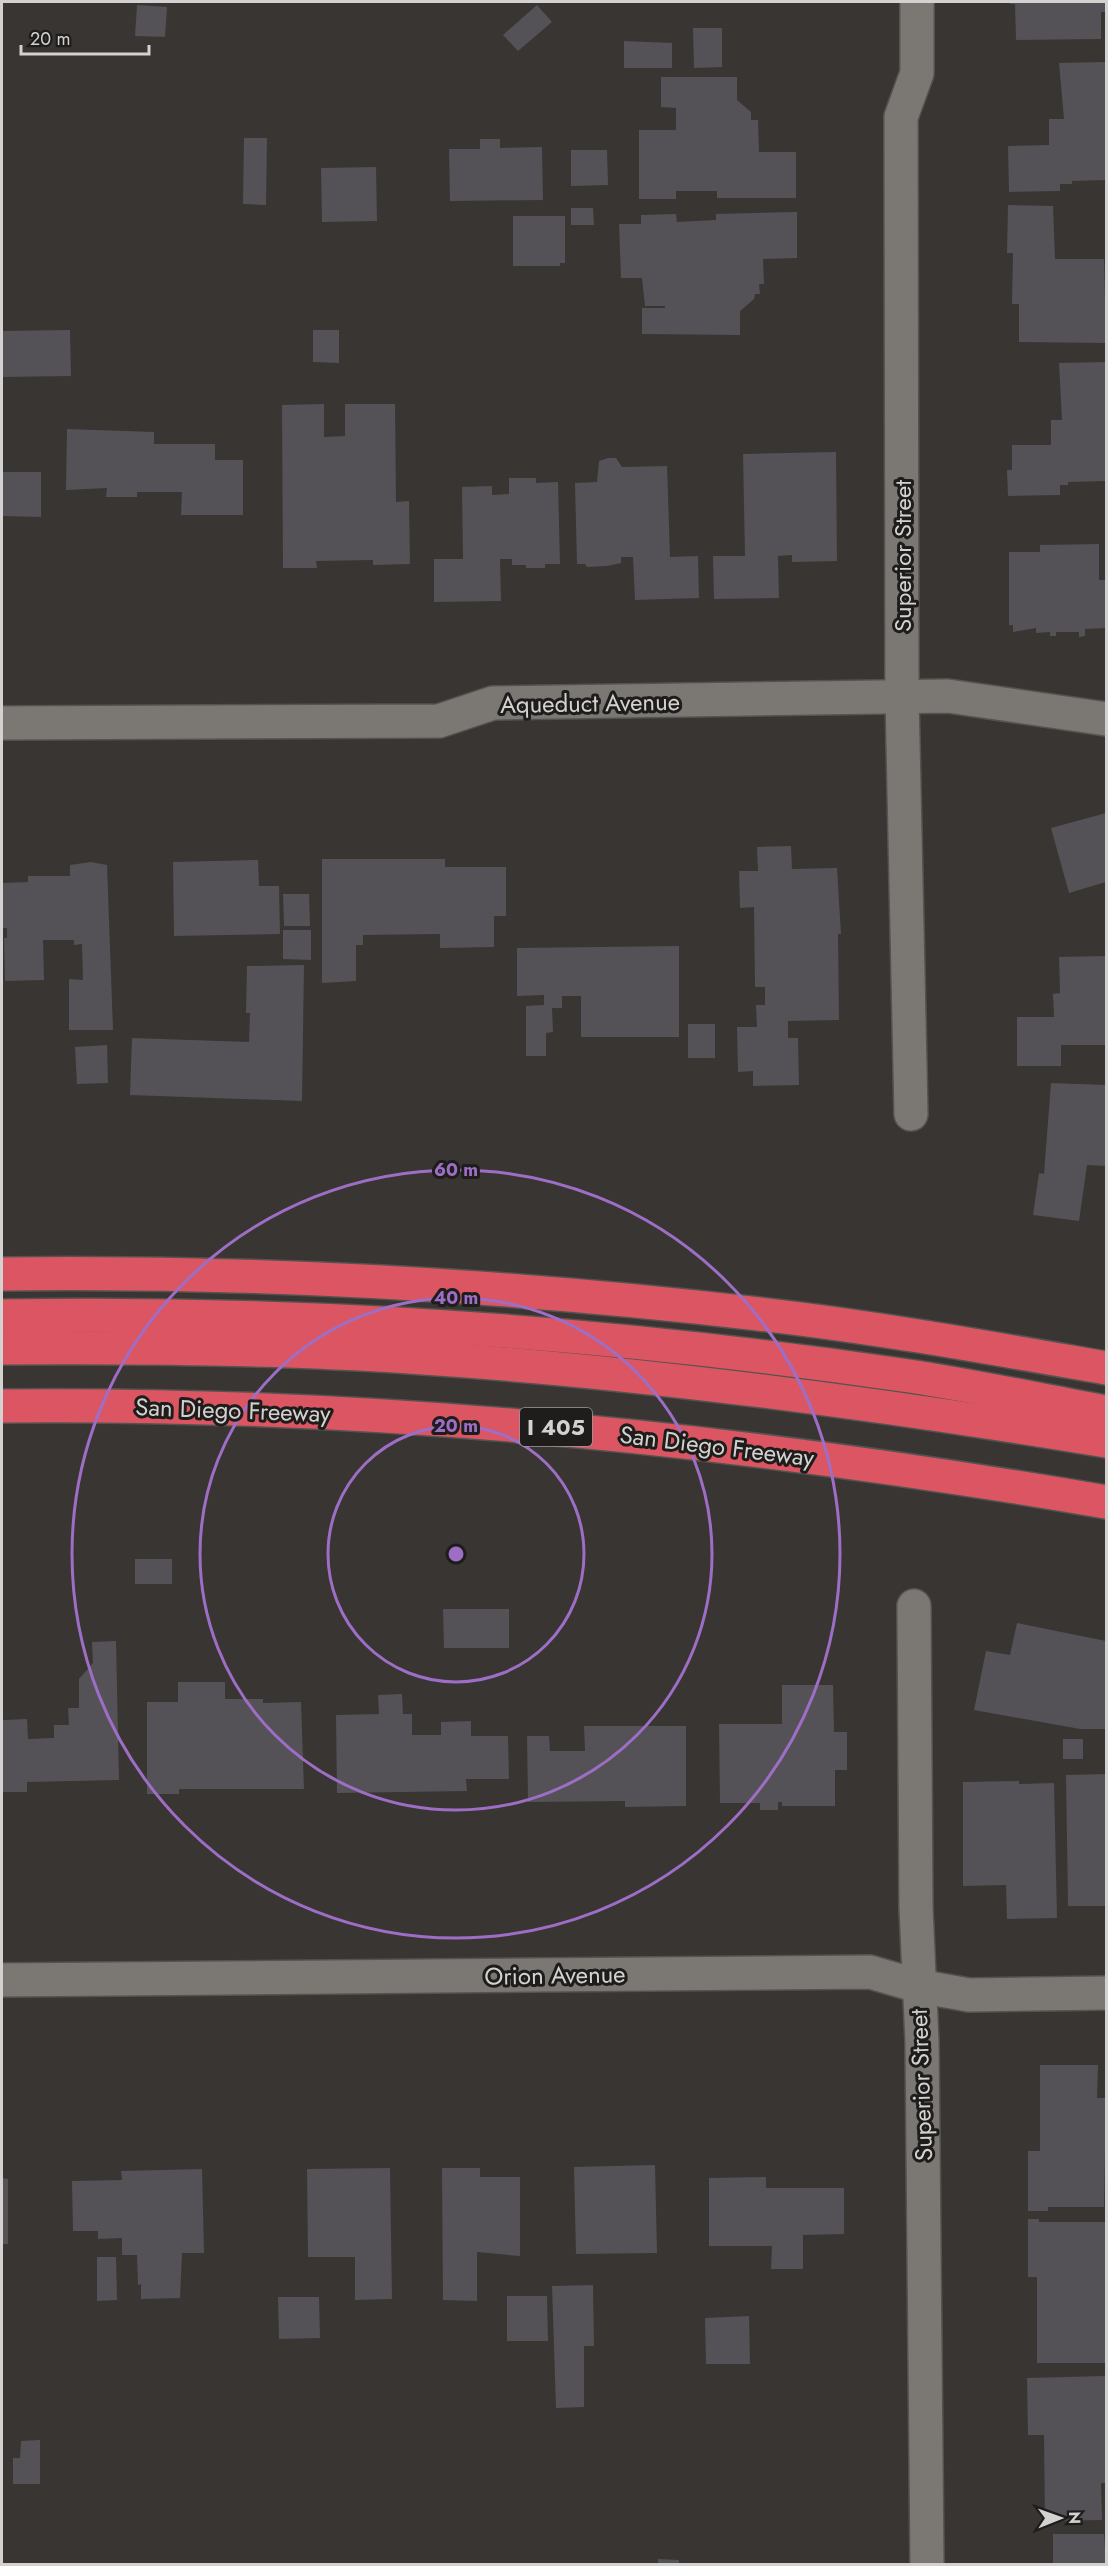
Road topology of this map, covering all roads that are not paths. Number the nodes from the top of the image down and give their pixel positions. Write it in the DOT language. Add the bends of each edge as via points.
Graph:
graph roads {
  1 [pos="917,2"];
  2 [pos="902,696"];
  3 [pos="1107,719"];
  4 [pos="2,723"];
  5 [pos="911,1114"];
  6 [pos="2,1274"];
  7 [pos="2,1317"];
  8 [pos="2,1348"];
  9 [pos="1107,1368"];
  10 [pos="2,1406"];
  11 [pos="1107,1412"];
  12 [pos="1107,1441"];
  13 [pos="1107,1502"];
  14 [pos="914,1606"];
  15 [pos="2,1980"];
  16 [pos="918,1986"];
  17 [pos="1107,1994"];
  18 [pos="927,2565"];
  1 -- 2 [label="street, Superior Street" via="917,73 901,117"];
  2 -- 3 [label="street, Aqueduct Avenue" via="948,696"];
  2 -- 4 [label="street, Aqueduct Avenue" via="493,704 439,721"];
  2 -- 5 [label="street, Superior Street"];
  6 -- 9 [label="highway" via="234,1277 562,1294 760,1314"];
  7 -- 11 [label="highway" via="302,1320 480,1330 683,1348 899,1375"];
  8 -- 12 [label="highway" via="138,1347 408,1357 663,1378 968,1418"];
  10 -- 13 [label="highway, San Diego Freeway / I 405" via="324,1412 555,1427 842,1461"];
  14 -- 16 [label="street, Superior Street"];
  15 -- 16 [label="street, Orion Avenue" via="870,1972"];
  16 -- 17 [label="street, Orion Avenue" via="969,1995"];
  16 -- 18 [label="street, Superior Street" via="922,2042"];
}
